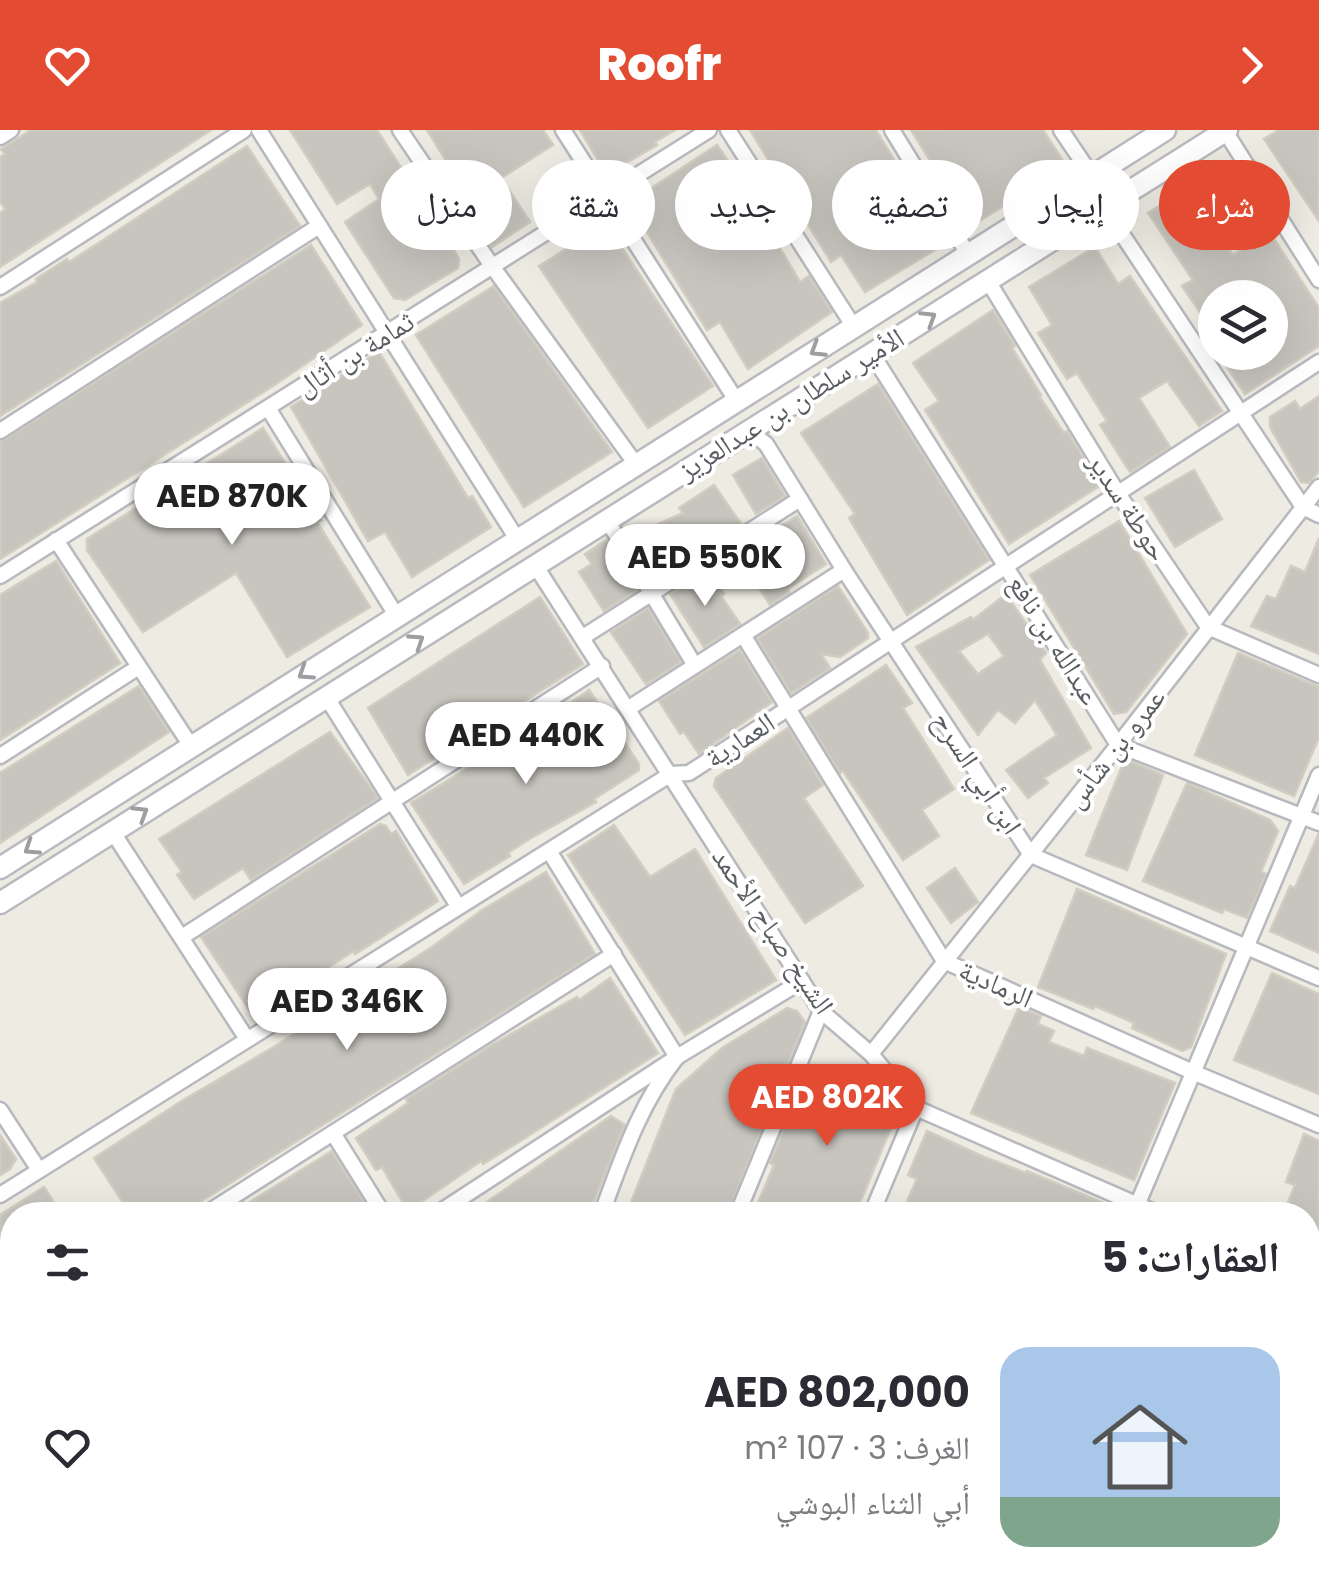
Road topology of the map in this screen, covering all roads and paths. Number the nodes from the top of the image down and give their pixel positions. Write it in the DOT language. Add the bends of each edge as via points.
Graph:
graph roads {
  1 [pos="11,130"];
  2 [pos="244,130"];
  3 [pos="260,130"];
  4 [pos="400,130"];
  5 [pos="563,130"];
  6 [pos="709,130"];
  7 [pos="728,130"];
  8 [pos="892,130"];
  9 [pos="1061,130"];
  10 [pos="1166,130"];
  11 [pos="1226,130"];
  12 [pos="0,137"];
  13 [pos="582,160"];
  14 [pos="1081,160"];
  15 [pos="1118,160"];
  16 [pos="655,163"];
  17 [pos="1139,185"];
  18 [pos="320,226"];
  19 [pos="1003,232"];
  20 [pos="532,240"];
  21 [pos="640,250"];
  22 [pos="1037,250"];
  23 [pos="1132,250"];
  24 [pos="968,254"];
  25 [pos="492,266"];
  26 [pos="1319,280"];
  27 [pos="988,282"];
  28 [pos="0,287"];
  29 [pos="854,328"];
  30 [pos="388,334"];
  31 [pos="872,354"];
  32 [pos="1319,362"];
  33 [pos="736,400"];
  34 [pos="268,408"];
  35 [pos="1240,416"];
  36 [pos="0,431"];
  37 [pos="749,431"];
  38 [pos="635,463"];
  39 [pos="1319,488"];
  40 [pos="1117,492"];
  41 [pos="800,499"];
  42 [pos="1303,507"];
  43 [pos="1319,515"];
  44 [pos="607,520"];
  45 [pos="56,540"];
  46 [pos="517,540"];
  47 [pos="1007,564"];
  48 [pos="535,565"];
  49 [pos="844,570"];
  50 [pos="0,576"];
  51 [pos="650,592"];
  52 [pos="396,615"];
  53 [pos="1208,626"];
  54 [pos="742,635"];
  55 [pos="583,637"];
  56 [pos="890,640"];
  57 [pos="694,664"];
  58 [pos="602,666"];
  59 [pos="138,668"];
  60 [pos="1319,675"];
  61 [pos="326,698"];
  62 [pos="629,708"];
  63 [pos="790,708"];
  64 [pos="1118,745"];
  65 [pos="191,746"];
  66 [pos="0,756"];
  67 [pos="671,774"];
  68 [pos="1319,775"];
  69 [pos="392,802"];
  70 [pos="1303,816"];
  71 [pos="1319,823"];
  72 [pos="112,831"];
  73 [pos="549,852"];
  74 [pos="1030,855"];
  75 [pos="0,868"];
  76 [pos="0,902"];
  77 [pos="458,906"];
  78 [pos="182,936"];
  79 [pos="1248,947"];
  80 [pos="614,954"];
  81 [pos="944,961"];
  82 [pos="1319,978"];
  83 [pos="802,981"];
  84 [pos="821,1011"];
  85 [pos="248,1040"];
  86 [pos="871,1054"];
  87 [pos="677,1058"];
  88 [pos="1195,1074"];
  89 [pos="916,1108"];
  90 [pos="0,1110"];
  91 [pos="1319,1125"];
  92 [pos="333,1133"];
  93 [pos="39,1170"];
  94 [pos="0,1195"];
  95 [pos="224,1202"];
  96 [pos="376,1202"];
  97 [pos="455,1202"];
  98 [pos="606,1202"];
  99 [pos="742,1202"];
  100 [pos="877,1202"];
  101 [pos="1118,1202"];
  102 [pos="1139,1202"];
  1 -- 12 [label="street"];
  2 -- 28 [label="street"];
  3 -- 18 [label="street"];
  4 -- 25 [label="street"];
  5 -- 13 [label="street"];
  6 -- 16 [label="street, ثمامة بن أثال"];
  7 -- 29 [label="street"];
  8 -- 24 [label="street"];
  9 -- 14 [label="street"];
  10 -- 15 [label="street, الأمير سلطان بن عبدالعزيز"];
  11 -- 17 [label="street, الأمير سلطان بن عبدالعزيز"];
  11 -- 26 [label="street"];
  18 -- 30 [label="street"];
  18 -- 36 [label="street"];
  19 -- 24 [label="street, الأمير سلطان بن عبدالعزيز"];
  20 -- 25 [label="street, ثمامة بن أثال"];
  21 -- 33 [label="street"];
  22 -- 27 [label="street, الأمير سلطان بن عبدالعزيز"];
  23 -- 35 [label="street"];
  24 -- 29 [label="street, الأمير سلطان بن عبدالعزيز"];
  25 -- 30 [label="street, ثمامة بن أثال"];
  25 -- 38 [label="street"];
  31 -- 27 [label="street, الأمير سلطان بن عبدالعزيز, one-way"];
  27 -- 40 [label="street, حوطة سدير"];
  29 -- 33 [label="street, الأمير سلطان بن عبدالعزيز, one-way"];
  30 -- 34 [label="street, ثمامة بن أثال"];
  30 -- 46 [label="street"];
  31 -- 37 [label="street, الأمير سلطان بن عبدالعزيز"];
  31 -- 47 [label="street, عبدالله بن نافع"];
  32 -- 35 [label="street, العمارية"];
  33 -- 38 [label="street, الأمير سلطان بن عبدالعزيز"];
  34 -- 45 [label="street, ثمامة بن أثال"];
  34 -- 52 [label="street"];
  35 -- 40 [label="street, العمارية"];
  35 -- 42 [label="street"];
  37 -- 41 [label="street, ابن أبي السرح" via="766,444"];
  37 -- 44 [label="street, الأمير سلطان بن عبدالعزيز"];
  38 -- 46 [label="street, الأمير سلطان بن عبدالعزيز"];
  39 -- 42 [label="street, عمرو بن شأس"];
  40 -- 47 [label="street, العمارية"];
  40 -- 53 [label="street, حوطة سدير"];
  41 -- 49 [label="street, ابن أبي السرح"];
  41 -- 51 [label="street"];
  42 -- 43 [label="street"];
  42 -- 53 [label="street, عمرو بن شأس"];
  44 -- 48 [label="street, الأمير سلطان بن عبدالعزيز"];
  44 -- 51 [label="street"];
  45 -- 50 [label="street, ثمامة بن أثال"];
  45 -- 59 [label="street"];
  46 -- 52 [label="street, الأمير سلطان بن عبدالعزيز"];
  47 -- 56 [label="street, العمارية"];
  47 -- 64 [label="street, عبدالله بن نافع"];
  48 -- 55 [label="street, الشيخ صباح الأحمد"];
  61 -- 48 [label="street, الأمير سلطان بن عبدالعزيز, one-way"];
  49 -- 54 [label="street"];
  49 -- 56 [label="street, ابن أبي السرح"];
  51 -- 55 [label="street"];
  51 -- 57 [label="street"];
  52 -- 65 [label="street, الأمير سلطان بن عبدالعزيز, one-way"];
  53 -- 60 [label="street"];
  53 -- 64 [label="street, عمرو بن شأس"];
  54 -- 57 [label="street"];
  54 -- 63 [label="street, الرمادية"];
  55 -- 58 [label="street, الشيخ صباح الأحمد"];
  56 -- 63 [label="street, العمارية"];
  56 -- 74 [label="street, ابن أبي السرح"];
  57 -- 62 [label="street"];
  58 -- 62 [label="street, الشيخ صباح الأحمد"];
  58 -- 69 [label="street"];
  59 -- 65 [label="street"];
  59 -- 66 [label="street"];
  61 -- 69 [label="street"];
  72 -- 61 [label="street, الأمير سلطان بن عبدالعزيز, one-way"];
  62 -- 67 [label="street, الشيخ صباح الأحمد"];
  63 -- 67 [label="street, العمارية" via="689,773"];
  63 -- 81 [label="street, الرمادية"];
  64 -- 70 [label="street"];
  64 -- 74 [label="street, عمرو بن شأس"];
  65 -- 75 [label="street, الأمير سلطان بن عبدالعزيز, one-way"];
  67 -- 73 [label="street, العمارية"];
  67 -- 83 [label="street, الشيخ صباح الأحمد"];
  68 -- 70 [label="street"];
  69 -- 77 [label="street"];
  69 -- 78 [label="street"];
  70 -- 71 [label="street"];
  70 -- 79 [label="street"];
  72 -- 76 [label="street, الأمير سلطان بن عبدالعزيز"];
  72 -- 78 [label="street"];
  73 -- 77 [label="street, العمارية"];
  73 -- 80 [label="street"];
  74 -- 79 [label="street, ابن أبي السرح"];
  74 -- 81 [label="street, عمرو بن شأس"];
  77 -- 85 [label="street, العمارية"];
  78 -- 85 [label="street"];
  79 -- 82 [label="street, ابن أبي السرح"];
  79 -- 88 [label="street"];
  80 -- 87 [label="street"];
  80 -- 92 [label="street"];
  81 -- 86 [label="street, عمرو بن شأس"];
  81 -- 88 [label="street, الرمادية"];
  83 -- 84 [label="street, الشيخ صباح الأحمد"];
  83 -- 87 [label="street"];
  84 -- 86 [label="street, الشيخ صباح الأحمد"];
  84 -- 99 [label="street"];
  85 -- 93 [label="street, العمارية"];
  86 -- 89 [label="street, الشيخ صباح الأحمد"];
  87 -- 97 [label="street"];
  87 -- 98 [label="street" via="638,1116"];
  88 -- 91 [label="street, الرمادية"];
  88 -- 102 [label="street"];
  89 -- 100 [label="street"];
  89 -- 101 [label="street, الشيخ صباح الأحمد"];
  90 -- 93 [label="street"];
  92 -- 95 [label="street"];
  92 -- 96 [label="street"];
  93 -- 94 [label="street, العمارية"];
}
